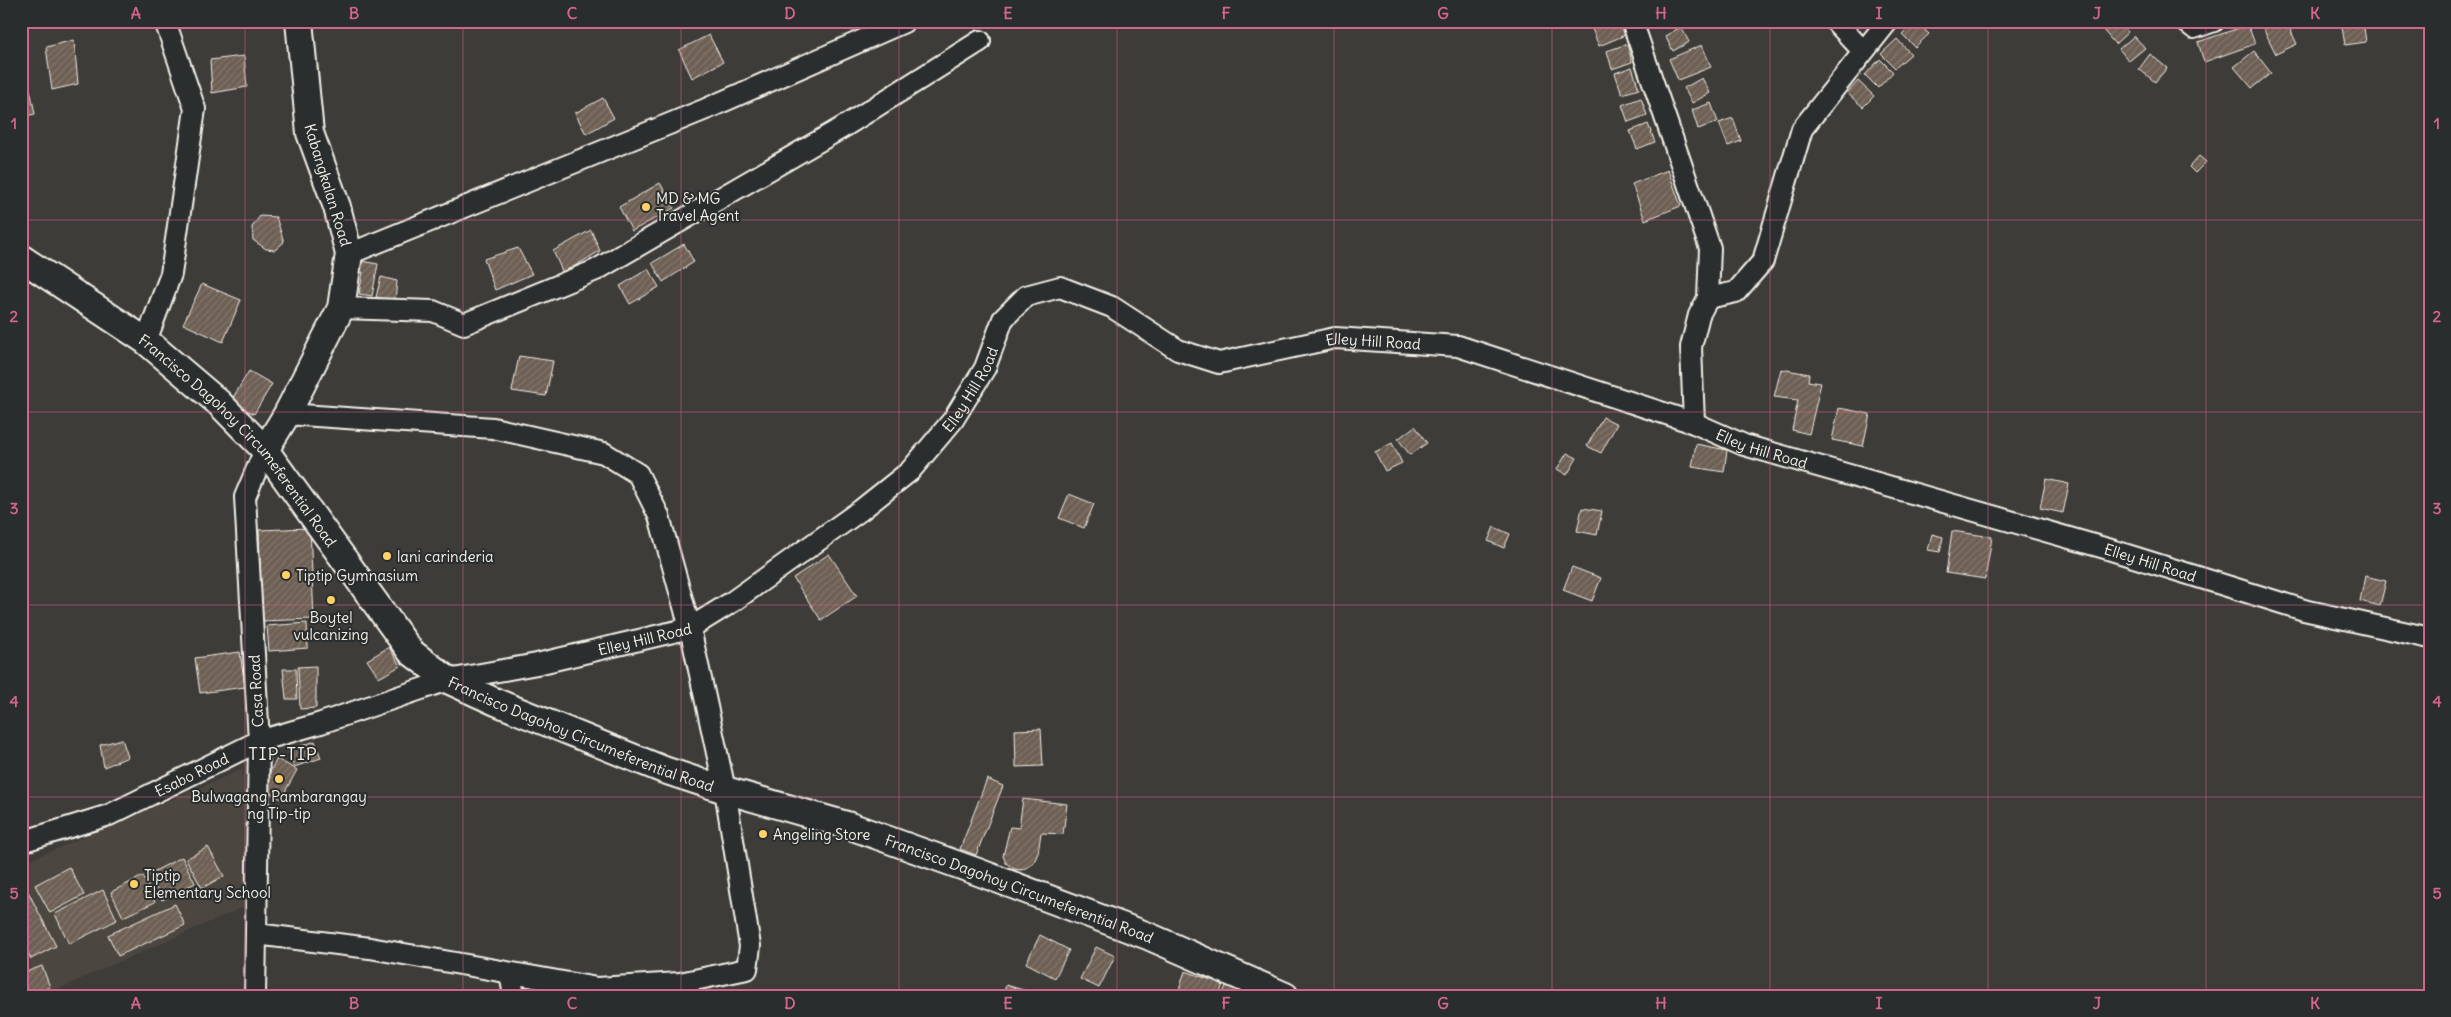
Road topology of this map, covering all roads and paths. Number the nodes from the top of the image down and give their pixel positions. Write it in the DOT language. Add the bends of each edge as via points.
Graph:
graph roads {
  1 [pos="165,21"];
  2 [pos="299,21"];
  3 [pos="1632,21"];
  4 [pos="1835,21"];
  5 [pos="1888,21"];
  6 [pos="2214,21"];
  7 [pos="904,22"];
  8 [pos="2191,24"];
  9 [pos="980,42"];
  10 [pos="1863,51"];
  11 [pos="349,254"];
  12 [pos="21,258"];
  13 [pos="1708,298"];
  14 [pos="341,308"];
  15 [pos="146,341"];
  16 [pos="287,414"];
  17 [pos="1694,423"];
  18 [pos="265,450"];
  19 [pos="690,628"];
  20 [pos="2430,638"];
  21 [pos="448,680"];
  22 [pos="259,741"];
  23 [pos="725,790"];
  24 [pos="21,842"];
  25 [pos="256,934"];
  26 [pos="510,973"];
  27 [pos="680,989"];
  28 [pos="1281,995"];
  29 [pos="256,996"];
  30 [pos="514,996"];
  1 -- 15 [label="street" via="195,109 171,274"];
  2 -- 11 [label="main road, Kabangkalan Road" via="310,133 337,207"];
  3 -- 13 [label="street" via="1710,248"];
  4 -- 10 [label="street"];
  5 -- 10 [label="street"];
  6 -- 8 [label="street"];
  7 -- 11 [label="street" via="706,109"];
  9 -- 14 [label="street" via="846,126 596,270 464,324 433,310"];
  10 -- 13 [label="street" via="1802,129 1763,261 1736,292"];
  11 -- 14 [label="main road, Kabangkalan Road"];
  12 -- 15 [label="main road, Francisco Dagohoy Circumeferential Road"];
  13 -- 17 [label="street" via="1699,315 1691,347"];
  14 -- 16 [label="main road, Kabangkalan Road"];
  15 -- 18 [label="main road, Francisco Dagohoy Circumeferential Road" via="219,403"];
  16 -- 18 [label="main road, Kabangkalan Road"];
  16 -- 19 [label="street" via="493,428 604,453 638,474 659,516"];
  17 -- 19 [label="street, Elley Hill Road" via="1458,346 1335,338 1218,363 1178,350 1112,307 1060,287 1026,296 1003,319 985,368 953,420 910,471 861,510"];
  17 -- 20 [label="street, Elley Hill Road" via="1744,445 2108,548 2304,610"];
  18 -- 21 [label="main road, Francisco Dagohoy Circumeferential Road" via="411,652"];
  18 -- 22 [label="street, Casa Road" via="245,497"];
  19 -- 21 [label="street, Elley Hill Road" via="537,664"];
  19 -- 23 [label="street"];
  21 -- 22 [label="street, Esabo Road"];
  21 -- 23 [label="main road, Francisco Dagohoy Circumeferential Road" via="664,770"];
  22 -- 24 [label="street, Esabo Road" via="109,815"];
  22 -- 25 [label="street, Casa Road"];
  23 -- 27 [label="street" via="750,946 747,968"];
  23 -- 28 [label="main road, Francisco Dagohoy Circumeferential Road" via="850,826 978,872 1148,936"];
  25 -- 26 [label="street" via="370,948"];
  25 -- 29 [label="street, Casa Road"];
  26 -- 27 [label="street" via="596,988"];
  26 -- 30 [label="street"];
}
